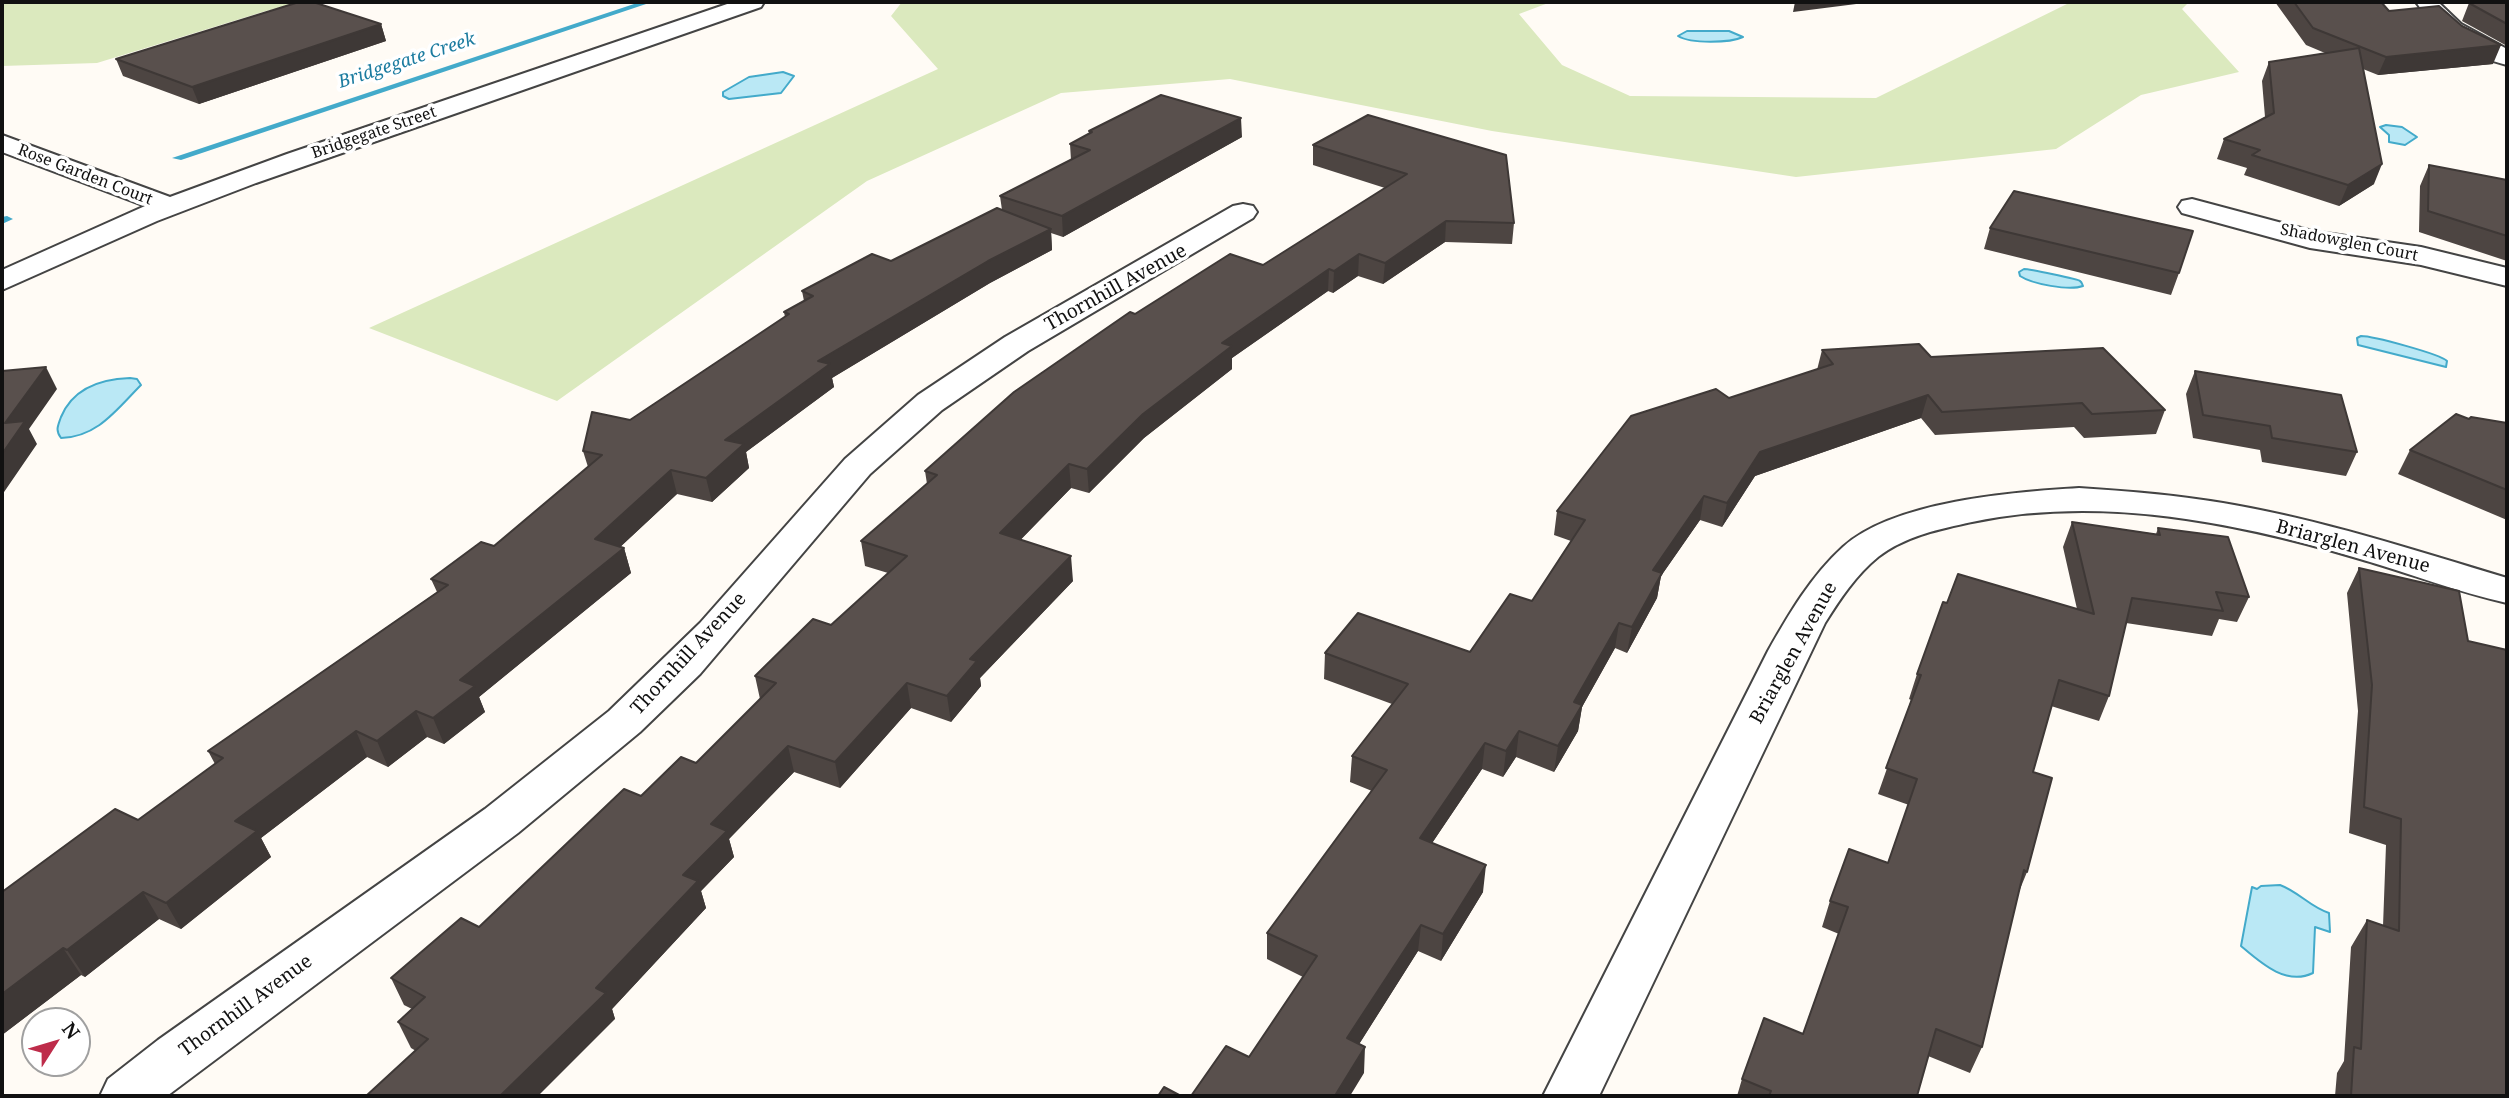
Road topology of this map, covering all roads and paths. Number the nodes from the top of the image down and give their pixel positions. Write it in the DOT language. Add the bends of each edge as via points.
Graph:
graph roads {
  1 [pos="753,2"];
  2 [pos="2427,2"];
  3 [pos="2507,58"];
  4 [pos="2,143"];
  5 [pos="169,206"];
  6 [pos="2192,207"];
  7 [pos="1243,212"];
  8 [pos="2507,277"];
  9 [pos="2,281"];
  10 [pos="2507,591"];
  11 [pos="128,1096"];
  12 [pos="1571,1096"];
  1 -- 5 [label="street, Bridgegate Street"];
  2 -- 3 [label="street" via="2449,26"];
  4 -- 5 [label="street, Rose Garden Court"];
  5 -- 9 [label="street, Bridgegate Street"];
  6 -- 8 [label="street, Shadowglen Court" via="2310,239 2420,256"];
  7 -- 11 [label="street, Thornhill Avenue" via="1009,349 890,435 840,485 657,693 583,759"];
  10 -- 12 [label="street, Briarglen Avenue" via="2355,544 2140,502 2032,499 1973,508 1896,530 1859,552 1831,581 1785,661"];
}
